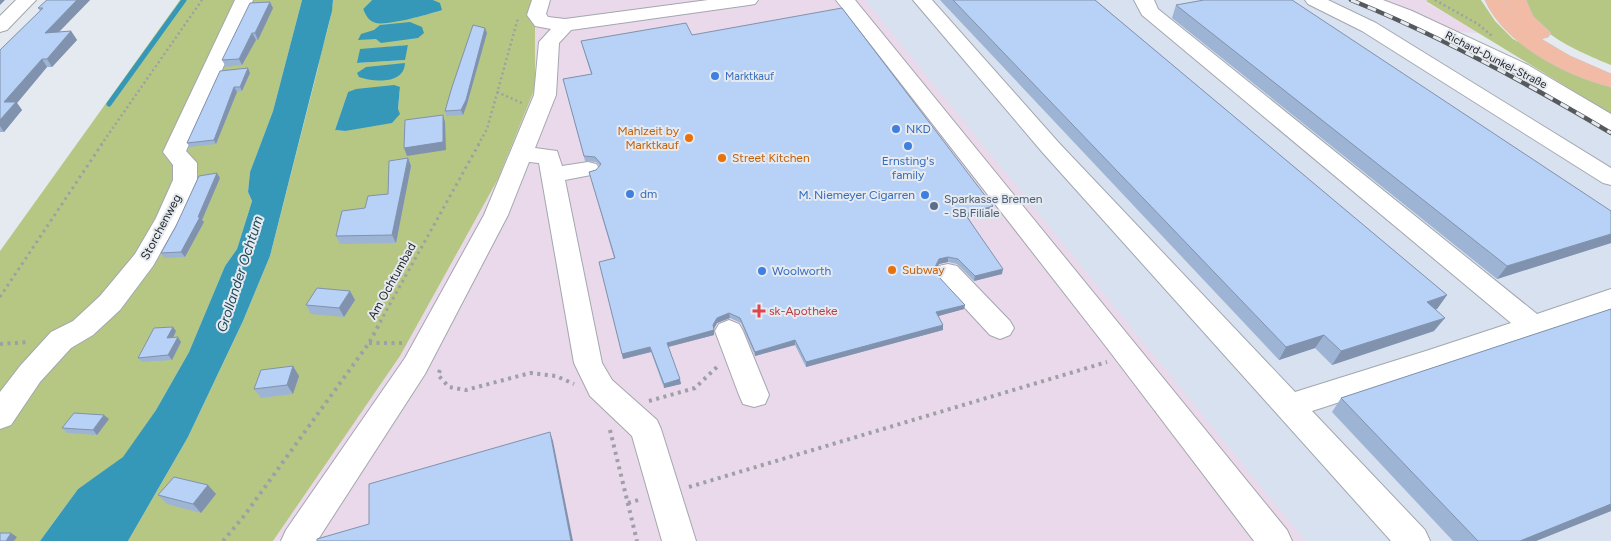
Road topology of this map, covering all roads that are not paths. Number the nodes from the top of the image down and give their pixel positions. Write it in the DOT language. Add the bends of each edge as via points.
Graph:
graph roads {
  1 [pos="27,0"];
  2 [pos="244,0"];
  3 [pos="541,0"];
  4 [pos="749,0"];
  5 [pos="844,0"];
  6 [pos="922,0"];
  7 [pos="1314,0"];
  8 [pos="1366,0"];
  9 [pos="1495,0"];
  10 [pos="1516,0"];
  11 [pos="1152,1"];
  12 [pos="565,25"];
  13 [pos="0,26"];
  14 [pos="1611,69"];
  15 [pos="1611,81"];
  16 [pos="1611,123"];
  17 [pos="522,155"];
  18 [pos="588,169"];
  19 [pos="554,175"];
  20 [pos="1611,178"];
  21 [pos="948,273"];
  22 [pos="1611,299"];
  23 [pos="1533,326"];
  24 [pos="1000,328"];
  25 [pos="732,340"];
  26 [pos="754,395"];
  27 [pos="1289,406"];
  28 [pos="0,416"];
  29 [pos="298,541"];
  30 [pos="680,541"];
  31 [pos="1275,541"];
  32 [pos="1413,541"];
  1 -- 13 [label="street"];
  2 -- 28 [label="street, Storchenweg" via="174,152 184,163 186,180 144,260 110,304 83,328 61,340 30,374"];
  3 -- 12 [label="street" via="536,15 542,22"];
  4 -- 12 [label="street"];
  5 -- 31 [label="street"];
  6 -- 27 [label="street" via="1051,148"];
  7 -- 20 [label="street" via="1369,27"];
  8 -- 16 [label="street, Richard-Dunkel-Straße" via="1520,69"];
  9 -- 15 [label="highway" via="1502,17 1539,47"];
  10 -- 14 [label="highway" via="1525,18 1537,30 1574,54"];
  11 -- 23 [label="street" via="1149,11"];
  12 -- 17 [label="street" via="549,42 545,95"];
  17 -- 19 [label="lane" via="549,156"];
  17 -- 29 [label="street" via="496,215 415,366"];
  18 -- 19 [label="street"];
  19 -- 30 [label="street" via="588,363 601,388 646,428"];
  21 -- 24 [label="street"];
  22 -- 23 [label="street"];
  23 -- 27 [label="street"];
  25 -- 26 [label="street"];
  27 -- 32 [label="street"];
}
